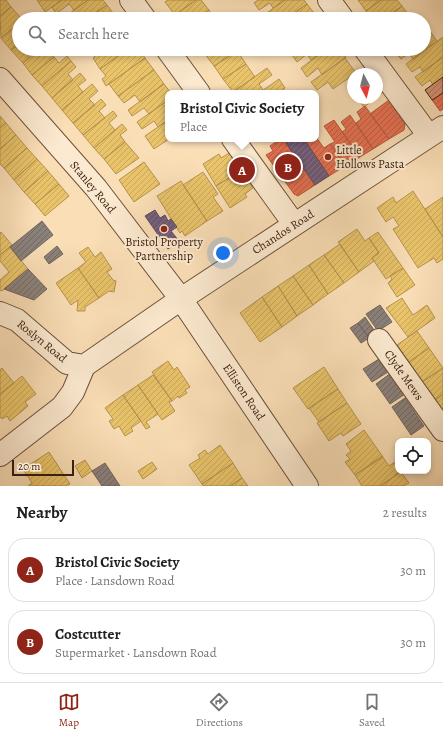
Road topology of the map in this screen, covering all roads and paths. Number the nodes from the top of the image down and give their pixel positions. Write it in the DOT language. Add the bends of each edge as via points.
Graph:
graph roads {
  1 [pos="131,0"];
  2 [pos="329,0"];
  3 [pos="140,12"];
  4 [pos="338,12"];
  5 [pos="172,56"];
  6 [pos="371,56"];
  7 [pos="0,78"];
  8 [pos="197,90"];
  9 [pos="436,132"];
  10 [pos="235,142"];
  11 [pos="294,224"];
  12 [pos="181,299"];
  13 [pos="0,313"];
  14 [pos="379,340"];
  15 [pos="84,366"];
  16 [pos="443,430"];
  17 [pos="0,455"];
  18 [pos="307,486"];
  1 -- 3 [label="street"];
  2 -- 4 [label="street"];
  5 -- 8 [label="street"];
  6 -- 9 [label="street"];
  7 -- 12 [label="street, Stanley Road" via="96,188"];
  9 -- 11 [label="street, Chandos Road"];
  10 -- 11 [label="street"];
  11 -- 12 [label="street, Chandos Road"];
  12 -- 15 [label="street, Chandos Road"];
  12 -- 18 [label="street, Elliston Road"];
  13 -- 15 [label="street, Roslyn Road" via="17,320 67,364"];
  14 -- 16 [label="street, Clyde Mews"];
  15 -- 17 [label="street" via="73,392 62,407"];
}
